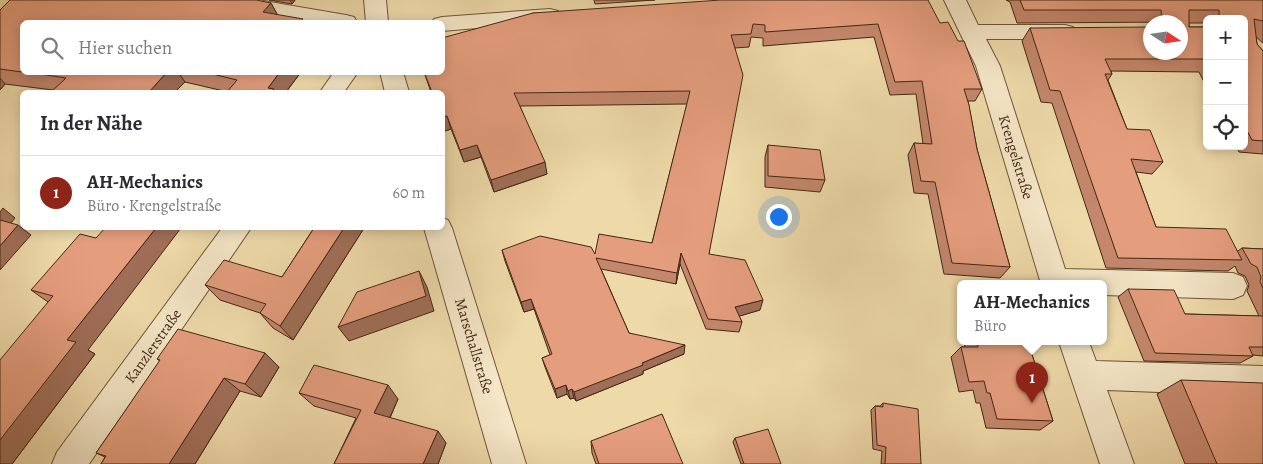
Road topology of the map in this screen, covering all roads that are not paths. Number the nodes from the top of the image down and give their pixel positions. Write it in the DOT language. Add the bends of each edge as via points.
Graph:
graph roads {
  1 [pos="217,0"];
  2 [pos="375,0"];
  3 [pos="955,0"];
  4 [pos="572,15"];
  5 [pos="334,20"];
  6 [pos="377,20"];
  7 [pos="445,24"];
  8 [pos="971,32"];
  9 [pos="1089,32"];
  10 [pos="345,75"];
  11 [pos="393,75"];
  12 [pos="334,90"];
  13 [pos="397,90"];
  14 [pos="236,230"];
  15 [pos="439,230"];
  16 [pos="1054,280"];
  17 [pos="1107,283"];
  18 [pos="1233,286"];
  19 [pos="1075,345"];
  20 [pos="1086,375"];
  21 [pos="1263,381"];
  22 [pos="69,464"];
  23 [pos="509,464"];
  24 [pos="1117,464"];
  1 -- 5 [label="street"];
  2 -- 6 [label="street"];
  3 -- 8 [label="street, Krengelstraße"];
  4 -- 7 [label="street"];
  8 -- 9 [label="street"];
  8 -- 16 [label="street, Krengelstraße" via="988,66"];
  10 -- 12 [label="street"];
  11 -- 13 [label="street"];
  14 -- 22 [label="street, Kanzlerstraße"];
  15 -- 23 [label="street, Marschallstraße"];
  17 -- 18 [label="street"];
  19 -- 20 [label="street"];
  20 -- 21 [label="street"];
  20 -- 24 [label="street"];
}
